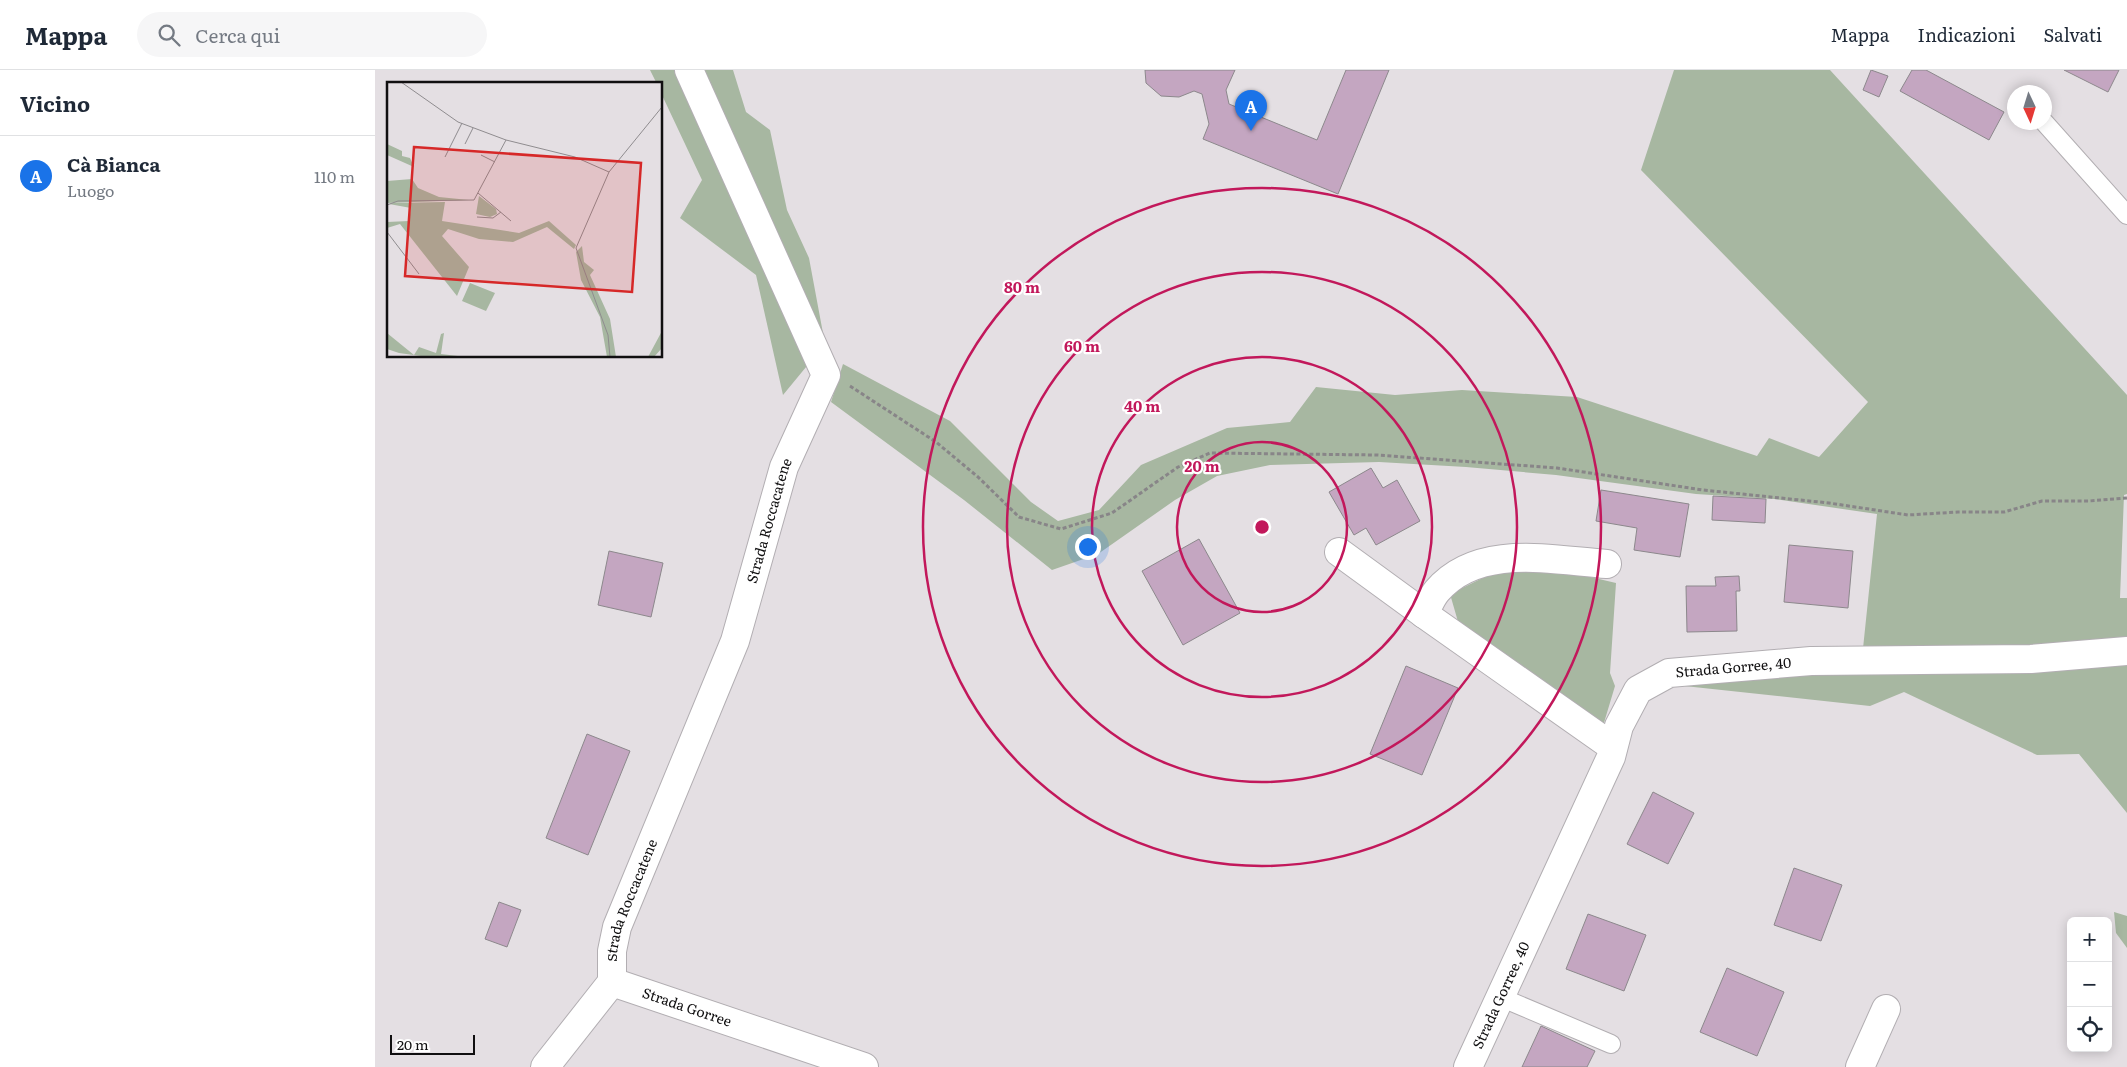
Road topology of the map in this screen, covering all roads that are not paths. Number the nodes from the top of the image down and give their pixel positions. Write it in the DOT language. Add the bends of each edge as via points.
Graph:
graph roads {
  1 [pos="689,70"];
  2 [pos="2051,130"];
  3 [pos="2127,215"];
  4 [pos="1339,552"];
  5 [pos="1607,564"];
  6 [pos="1424,614"];
  7 [pos="2127,651"];
  8 [pos="1613,747"];
  9 [pos="611,982"];
  10 [pos="1500,997"];
  11 [pos="1886,1010"];
  12 [pos="1611,1044"];
  13 [pos="545,1067"];
  14 [pos="864,1067"];
  15 [pos="1468,1067"];
  16 [pos="1860,1067"];
  1 -- 9 [label="street, Strada Roccacatene" via="826,374 784,467 735,641 617,927"];
  2 -- 3 [label="lane"];
  4 -- 6 [label="street"];
  5 -- 6 [label="street" via="1513,558 1481,562 1454,575 1436,592"];
  6 -- 8 [label="street"];
  7 -- 8 [label="street, Strada Gorree, 40" via="2031,659 1811,661 1669,673 1639,690 1619,726"];
  8 -- 10 [label="street, Strada Gorree, 40"];
  9 -- 13 [label="street"];
  9 -- 14 [label="street, Strada Gorree"];
  10 -- 12 [label="lane"];
  10 -- 15 [label="street, Strada Gorree, 40"];
  11 -- 16 [label="street"];
}
